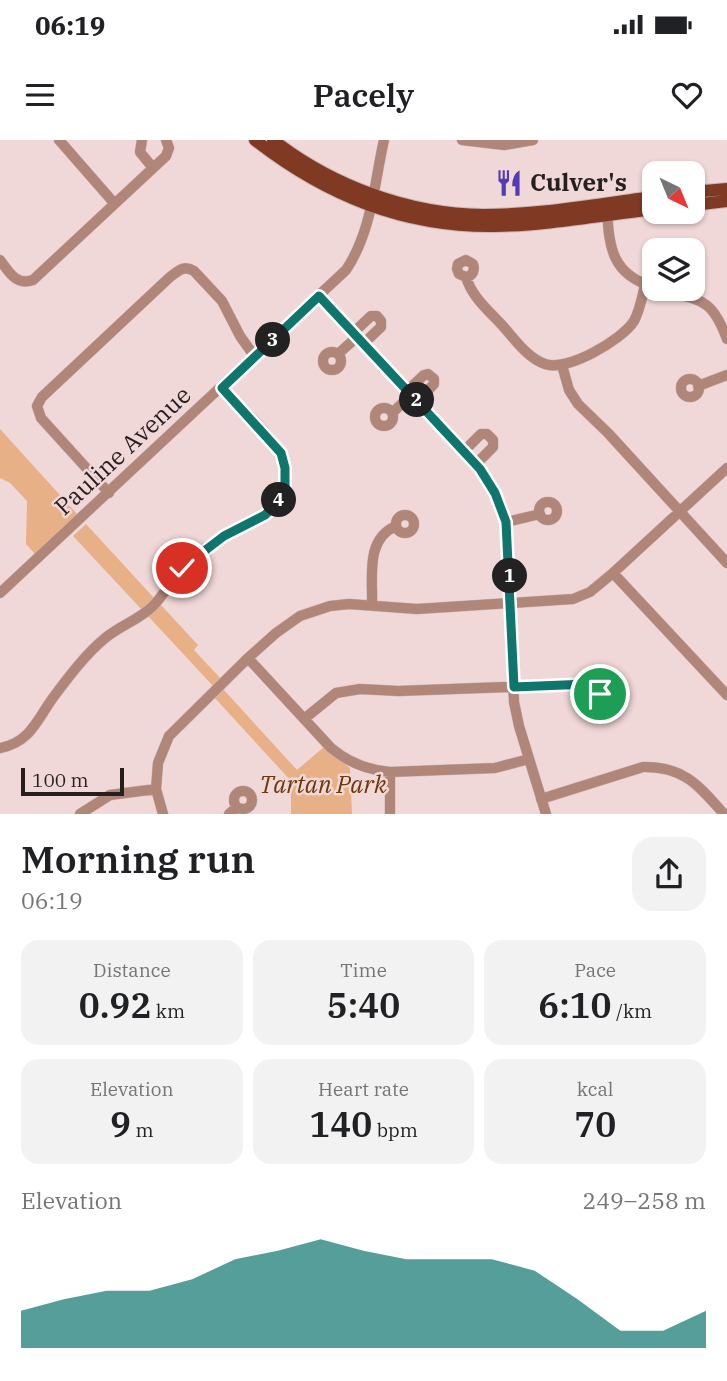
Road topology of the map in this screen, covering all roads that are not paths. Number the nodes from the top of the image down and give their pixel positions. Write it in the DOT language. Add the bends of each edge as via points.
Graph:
graph roads {
  1 [pos="59,140"];
  2 [pos="142,140"];
  3 [pos="166,140"];
  4 [pos="255,140"];
  5 [pos="274,140"];
  6 [pos="384,140"];
  7 [pos="462,140"];
  8 [pos="533,140"];
  9 [pos="153,168"];
  10 [pos="727,189"];
  11 [pos="705,191"];
  12 [pos="373,200"];
  13 [pos="642,200"];
  14 [pos="727,201"];
  15 [pos="114,202"];
  16 [pos="705,204"];
  17 [pos="607,209"];
  18 [pos="642,209"];
  19 [pos="0,260"];
  20 [pos="466,277"];
  21 [pos="642,282"];
  22 [pos="319,296"];
  23 [pos="644,301"];
  24 [pos="698,301"];
  25 [pos="724,319"];
  26 [pos="358,338"];
  27 [pos="727,339"];
  28 [pos="338,354"];
  29 [pos="256,357"];
  30 [pos="562,365"];
  31 [pos="727,375"];
  32 [pos="698,386"];
  33 [pos="222,388"];
  34 [pos="412,395"];
  35 [pos="392,413"];
  36 [pos="464,451"];
  37 [pos="475,464"];
  38 [pos="727,468"];
  39 [pos="109,493"];
  40 [pos="680,512"];
  41 [pos="540,514"];
  42 [pos="506,522"];
  43 [pos="396,526"];
  44 [pos="727,563"];
  45 [pos="613,573"];
  46 [pos="0,592"];
  47 [pos="511,604"];
  48 [pos="372,606"];
  49 [pos="248,658"];
  50 [pos="588,684"];
  51 [pos="514,687"];
  52 [pos="727,695"];
  53 [pos="304,719"];
  54 [pos="0,748"];
  55 [pos="529,759"];
  56 [pos="390,772"];
  57 [pos="156,789"];
  58 [pos="541,799"];
  59 [pos="80,814"];
  60 [pos="163,814"];
  61 [pos="390,814"];
  62 [pos="546,814"];
  63 [pos="724,814"];
  1 -- 15 [label="street"];
  2 -- 9 [label="street" via="140,152"];
  3 -- 9 [label="street" via="168,153"];
  4 -- 12 [label="main road" via="329,189"];
  5 -- 12 [label="main road"];
  6 -- 12 [label="street, Pauline Avenue"];
  7 -- 8 [label="street" via="504,145"];
  9 -- 15 [label="street"];
  10 -- 11 [label="main road"];
  12 -- 17 [label="main road" via="481,215"];
  12 -- 22 [label="street, Pauline Avenue" via="353,260"];
  13 -- 17 [label="main road"];
  14 -- 16 [label="main road"];
  15 -- 19 [label="street" via="33,280 16,279"];
  17 -- 18 [label="main road"];
  17 -- 21 [label="street" via="614,257 630,277"];
  20 -- 30 [label="street" via="470,291 534,359"];
  22 -- 26 [label="street"];
  22 -- 29 [label="street, Pauline Avenue"];
  23 -- 30 [label="street" via="627,329 611,342"];
  24 -- 25 [label="street"];
  25 -- 27 [label="street"];
  26 -- 28 [label="street"];
  26 -- 34 [label="street"];
  29 -- 33 [label="street, Pauline Avenue"];
  29 -- 39 [label="street" via="222,300 194,271 181,269 42,397 37,406 41,418"];
  30 -- 40 [label="street" via="578,404"];
  31 -- 32 [label="street"];
  33 -- 39 [label="street, Pauline Avenue"];
  33 -- 54 [label="street" via="281,453 285,486 281,496 265,515 187,563 151,608 93,649 52,698 29,735"];
  34 -- 35 [label="street"];
  34 -- 36 [label="street"];
  36 -- 37 [label="street"];
  36 -- 37 [label="street" via="481,435 493,440 493,447"];
  37 -- 42 [label="street" via="495,493"];
  38 -- 40 [label="street"];
  39 -- 46 [label="street, Pauline Avenue"];
  40 -- 44 [label="street"];
  40 -- 45 [label="street"];
  41 -- 42 [label="street"];
  42 -- 47 [label="street"];
  43 -- 48 [label="street" via="381,535 374,549"];
  45 -- 47 [label="street" via="573,599"];
  45 -- 52 [label="street"];
  47 -- 48 [label="street"];
  47 -- 51 [label="street"];
  48 -- 49 [label="street" via="330,606 300,616"];
  49 -- 53 [label="street"];
  49 -- 57 [label="street" via="169,736 158,763"];
  50 -- 51 [label="street"];
  51 -- 53 [label="street" via="345,691 326,699"];
  51 -- 55 [label="street"];
  53 -- 56 [label="street" via="343,758"];
  55 -- 56 [label="street" via="495,768"];
  55 -- 58 [label="street"];
  56 -- 61 [label="street"];
  57 -- 59 [label="street" via="110,795"];
  57 -- 60 [label="street"];
  58 -- 62 [label="street"];
  58 -- 63 [label="street" via="643,767 657,767 687,776"];
}
